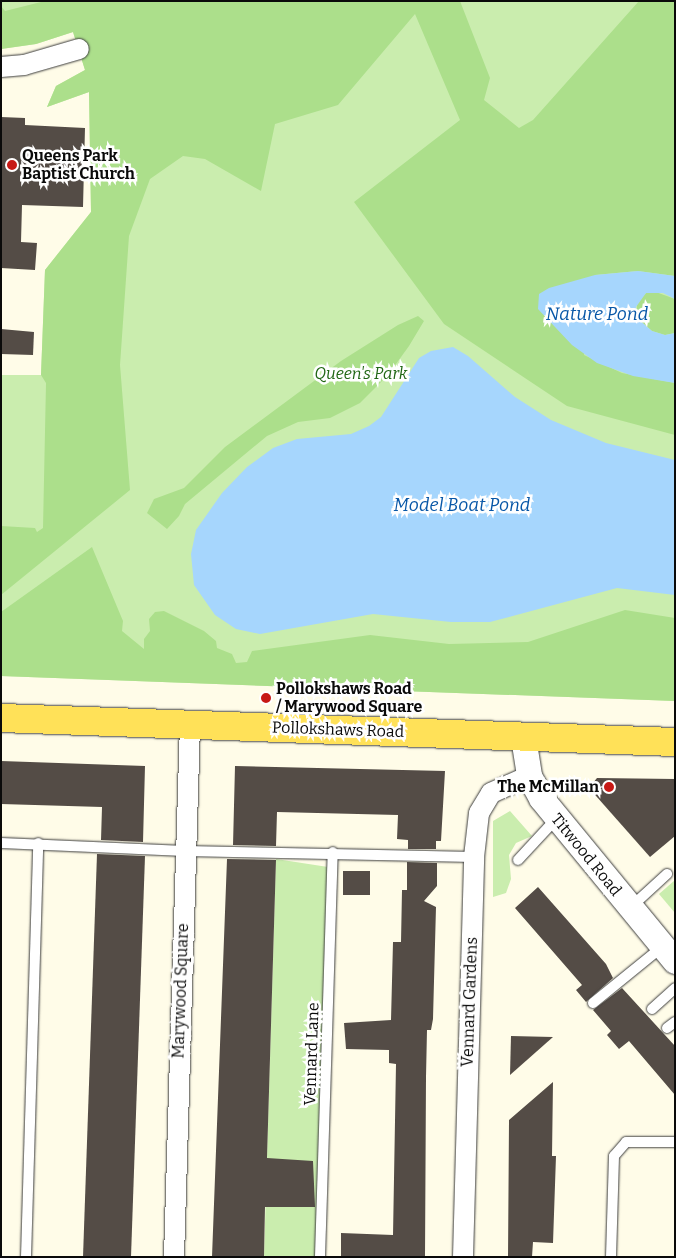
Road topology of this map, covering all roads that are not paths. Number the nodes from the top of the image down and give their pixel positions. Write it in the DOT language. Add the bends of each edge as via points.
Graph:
graph roads {
  1 [pos="79,49"];
  2 [pos="1,67"];
  3 [pos="1,718"];
  4 [pos="190,725"];
  5 [pos="524,737"];
  6 [pos="675,742"];
  7 [pos="529,776"];
  8 [pos="556,819"];
  9 [pos="1,842"];
  10 [pos="38,843"];
  11 [pos="185,851"];
  12 [pos="333,852"];
  13 [pos="474,857"];
  14 [pos="518,860"];
  15 [pos="667,874"];
  16 [pos="630,908"];
  17 [pos="669,954"];
  18 [pos="675,988"];
  19 [pos="593,1003"];
  20 [pos="652,1008"];
  21 [pos="675,1142"];
  22 [pos="26,1257"];
  23 [pos="174,1257"];
  24 [pos="320,1257"];
  25 [pos="463,1257"];
  26 [pos="611,1257"];
  1 -- 2 [label="street" via="24,65"];
  3 -- 4 [label="main road, Pollokshaws Road"];
  4 -- 5 [label="main road, Pollokshaws Road"];
  4 -- 11 [label="street, Marywood Square"];
  5 -- 6 [label="main road, Pollokshaws Road"];
  5 -- 7 [label="street, Titwood Road"];
  7 -- 8 [label="street, Titwood Road"];
  7 -- 13 [label="street, Vennard Gardens" via="491,793 483,802"];
  8 -- 14 [label="lane"];
  8 -- 16 [label="street, Titwood Road"];
  9 -- 10 [label="lane"];
  10 -- 11 [label="lane"];
  10 -- 22 [label="lane"];
  11 -- 12 [label="lane"];
  11 -- 23 [label="street, Marywood Square"];
  12 -- 13 [label="lane"];
  12 -- 24 [label="lane, Vennard Lane"];
  13 -- 25 [label="street, Vennard Gardens"];
  15 -- 16 [label="lane"];
  16 -- 17 [label="street, Titwood Road"];
  17 -- 19 [label="lane"];
  18 -- 20 [label="lane"];
  21 -- 26 [label="lane" via="626,1142 614,1156"];
}
